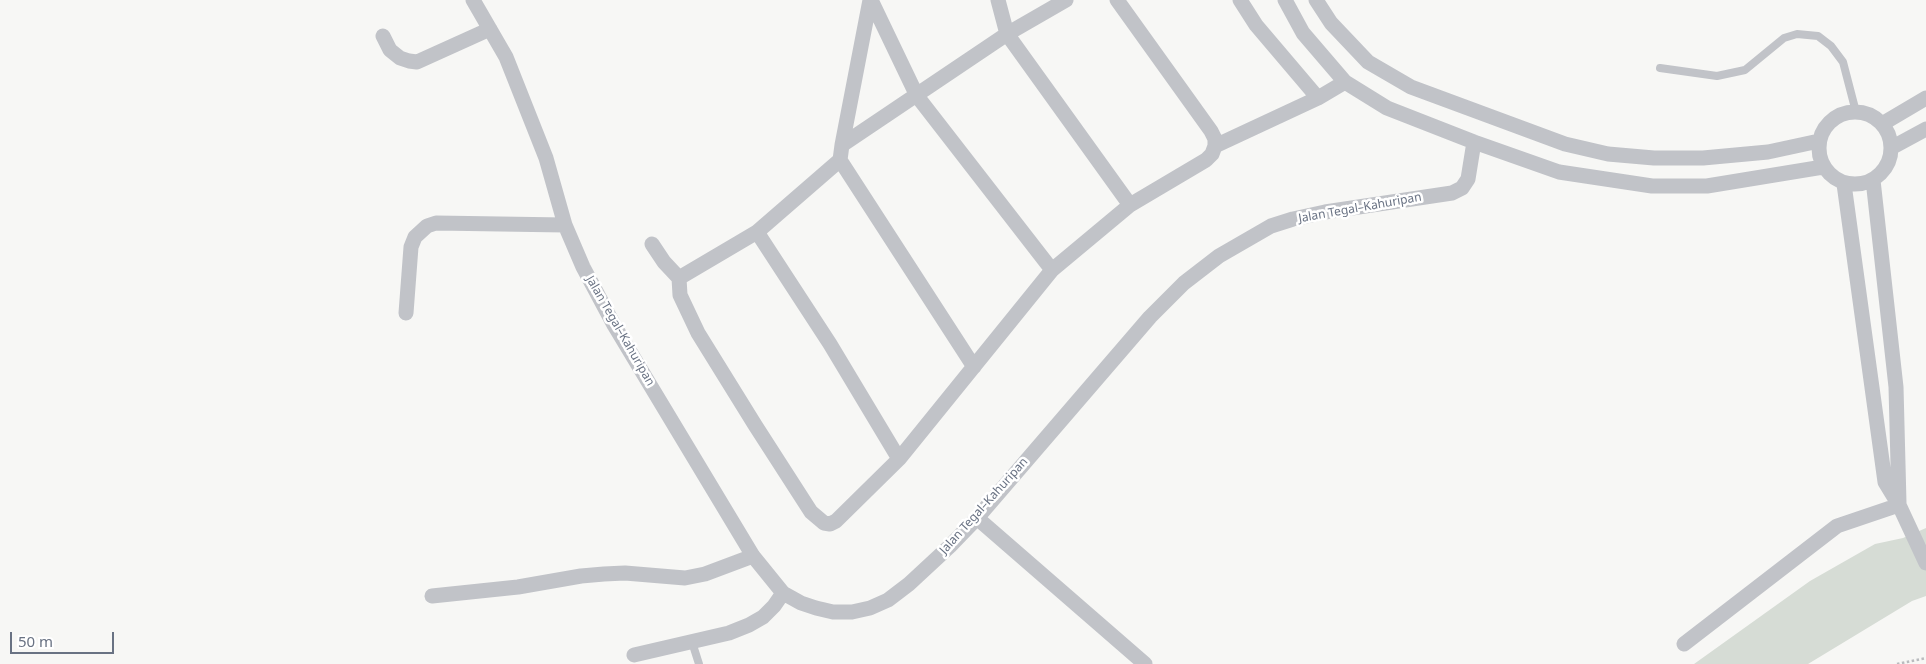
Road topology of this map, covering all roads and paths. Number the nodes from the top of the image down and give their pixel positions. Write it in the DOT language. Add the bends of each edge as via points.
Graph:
graph roads {
  1 [pos="474,0"];
  2 [pos="871,0"];
  3 [pos="998,0"];
  4 [pos="1066,0"];
  5 [pos="1117,0"];
  6 [pos="1240,0"];
  7 [pos="1285,0"];
  8 [pos="1316,0"];
  9 [pos="490,29"];
  10 [pos="1006,34"];
  11 [pos="383,36"];
  12 [pos="1660,68"];
  13 [pos="1345,82"];
  14 [pos="916,96"];
  15 [pos="1318,98"];
  16 [pos="1926,98"];
  17 [pos="1856,112"];
  18 [pos="1882,124"];
  19 [pos="1926,129"];
  20 [pos="1819,141"];
  21 [pos="1474,142"];
  22 [pos="1215,146"];
  23 [pos="1891,148"];
  24 [pos="841,153"];
  25 [pos="1823,167"];
  26 [pos="1873,180"];
  27 [pos="1844,184"];
  28 [pos="1130,205"];
  29 [pos="565,225"];
  30 [pos="757,232"];
  31 [pos="652,244"];
  32 [pos="1052,270"];
  33 [pos="679,278"];
  34 [pos="406,313"];
  35 [pos="974,367"];
  36 [pos="899,458"];
  37 [pos="1899,505"];
  38 [pos="977,518"];
  39 [pos="753,556"];
  40 [pos="1926,563"];
  41 [pos="783,593"];
  42 [pos="432,596"];
  43 [pos="692,642"];
  44 [pos="1684,644"];
  45 [pos="634,655"];
  46 [pos="1926,658"];
  47 [pos="699,664"];
  48 [pos="1145,664"];
  49 [pos="1897,664"];
  1 -- 9 [label="street, Jalan Tegal–Kahuripan"];
  2 -- 14 [label="street"];
  2 -- 24 [label="street"];
  3 -- 10 [label="street"];
  4 -- 10 [label="street"];
  5 -- 22 [label="street" via="1211,131"];
  6 -- 15 [label="street" via="1256,25"];
  7 -- 13 [label="street" via="1303,33"];
  8 -- 20 [label="street" via="1331,24 1368,62 1411,87 1565,144 1654,158 1703,158 1768,152"];
  9 -- 11 [label="street" via="417,62 400,58 390,50"];
  9 -- 29 [label="street, Jalan Tegal–Kahuripan" via="506,57 546,158"];
  10 -- 14 [label="street"];
  10 -- 28 [label="street"];
  12 -- 17 [label="lane" via="1717,76 1745,70 1784,38 1797,34 1818,36 1843,62"];
  13 -- 15 [label="street"];
  13 -- 21 [label="street" via="1387,108"];
  14 -- 24 [label="street"];
  14 -- 32 [label="street"];
  15 -- 22 [label="street"];
  16 -- 18 [label="street"];
  17 -- 18 [label="street" via="1870,115"];
  17 -- 20 [label="street" via="1839,115 1826,126"];
  18 -- 23 [label="street" via="1889,135"];
  19 -- 23 [label="street"];
  20 -- 25 [label="street"];
  21 -- 25 [label="street" via="1559,172 1652,186 1706,186"];
  21 -- 38 [label="street, Jalan Tegal–Kahuripan" via="1468,179 1462,188 1452,193 1293,219 1271,226 1219,256 1184,283 1150,317"];
  22 -- 28 [label="street" via="1206,160"];
  23 -- 26 [label="street" via="1886,167"];
  24 -- 30 [label="street"];
  24 -- 35 [label="street"];
  25 -- 27 [label="street"];
  26 -- 27 [label="street" via="1859,185"];
  26 -- 37 [label="street" via="1896,387"];
  27 -- 37 [label="street" via="1884,482"];
  28 -- 32 [label="street"];
  29 -- 34 [label="street" via="436,223 427,226 415,237 411,247"];
  29 -- 39 [label="street, Jalan Tegal–Kahuripan" via="614,325"];
  30 -- 33 [label="street"];
  30 -- 36 [label="street"];
  31 -- 33 [label="street"];
  32 -- 35 [label="street"];
  33 -- 36 [label="street" via="680,295 698,333 755,425 821,521 826,524 836,522"];
  35 -- 36 [label="street"];
  37 -- 40 [label="street"];
  37 -- 44 [label="street" via="1837,526"];
  38 -- 41 [label="street, Jalan Tegal–Kahuripan" via="909,584 888,600 870,608 833,612 800,603"];
  38 -- 48 [label="street"];
  39 -- 41 [label="street, Jalan Tegal–Kahuripan"];
  39 -- 42 [label="street" via="685,578 604,574"];
  41 -- 43 [label="street" via="768,612 749,625"];
  43 -- 45 [label="street"];
  43 -- 47 [label="lane"];
  46 -- 49 [label="path"];
}
